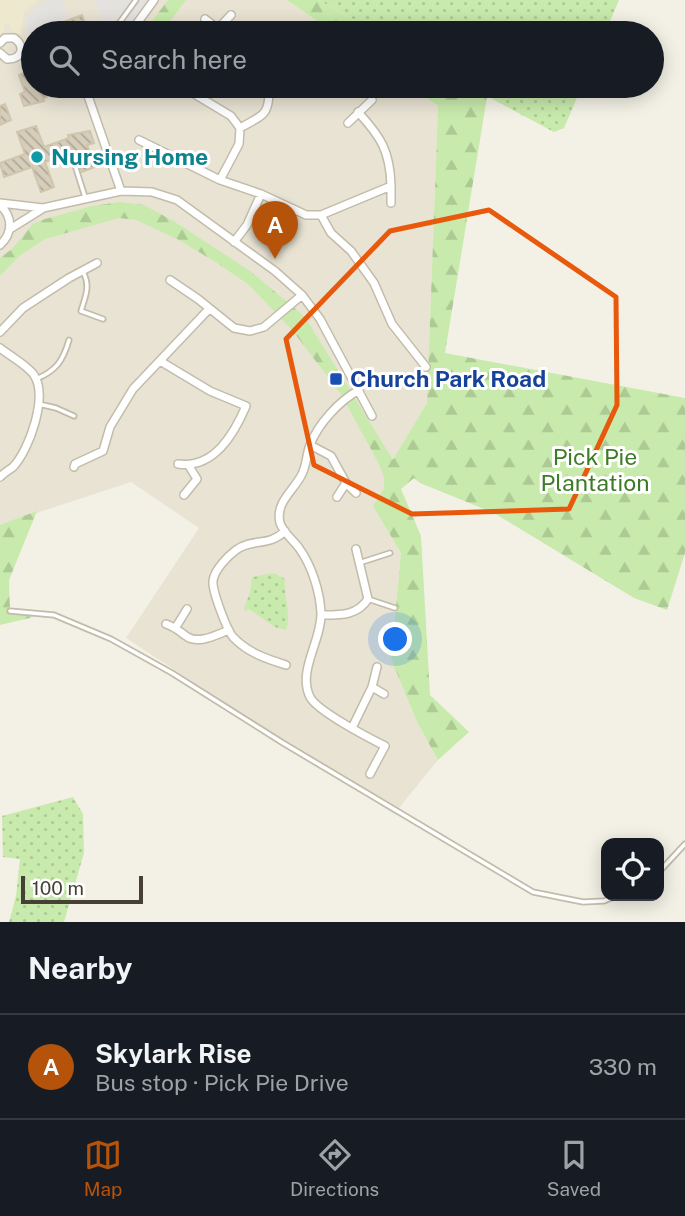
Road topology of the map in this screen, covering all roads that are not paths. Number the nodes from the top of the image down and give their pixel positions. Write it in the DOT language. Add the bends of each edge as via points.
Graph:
graph roads {
  1 [pos="136,0"];
  2 [pos="154,0"];
  3 [pos="231,15"];
  4 [pos="121,21"];
  5 [pos="139,21"];
  6 [pos="225,21"];
  7 [pos="0,43"];
  8 [pos="21,46"];
  9 [pos="21,51"];
  10 [pos="0,53"];
  11 [pos="89,98"];
  12 [pos="200,98"];
  13 [pos="268,98"];
  14 [pos="372,100"];
  15 [pos="358,112"];
  16 [pos="348,123"];
  17 [pos="240,128"];
  18 [pos="139,140"];
  19 [pos="73,159"];
  20 [pos="220,180"];
  21 [pos="391,186"];
  22 [pos="121,191"];
  23 [pos="261,194"];
  24 [pos="86,200"];
  25 [pos="391,203"];
  26 [pos="0,204"];
  27 [pos="43,208"];
  28 [pos="321,215"];
  29 [pos="10,229"];
  30 [pos="234,242"];
  31 [pos="0,245"];
  32 [pos="97,263"];
  33 [pos="83,271"];
  34 [pos="170,280"];
  35 [pos="302,295"];
  36 [pos="209,309"];
  37 [pos="103,318"];
  38 [pos="0,332"];
  39 [pos="69,340"];
  40 [pos="0,348"];
  41 [pos="160,361"];
  42 [pos="426,367"];
  43 [pos="36,379"];
  44 [pos="359,390"];
  45 [pos="39,404"];
  46 [pos="74,416"];
  47 [pos="372,416"];
  48 [pos="310,445"];
  49 [pos="178,464"];
  50 [pos="189,466"];
  51 [pos="74,467"];
  52 [pos="0,477"];
  53 [pos="346,483"];
  54 [pos="356,493"];
  55 [pos="184,495"];
  56 [pos="337,496"];
  57 [pos="285,531"];
  58 [pos="356,549"];
  59 [pos="390,553"];
  60 [pos="359,563"];
  61 [pos="368,598"];
  62 [pos="396,607"];
  63 [pos="187,609"];
  64 [pos="10,611"];
  65 [pos="321,615"];
  66 [pos="166,624"];
  67 [pos="176,627"];
  68 [pos="229,630"];
  69 [pos="286,665"];
  70 [pos="377,667"];
  71 [pos="372,687"];
  72 [pos="384,694"];
  73 [pos="352,729"];
  74 [pos="370,774"];
  75 [pos="685,844"];
  76 [pos="664,867"];
  77 [pos="601,901"];
  1 -- 4 [label="lane"];
  2 -- 5 [label="street"];
  3 -- 6 [label="street"];
  7 -- 8 [label="street" via="14,38"];
  9 -- 10 [label="street" via="14,59"];
  11 -- 22 [label="street"];
  12 -- 17 [label="street"];
  13 -- 17 [label="street" via="266,110 256,122"];
  14 -- 15 [label="street"];
  15 -- 16 [label="street"];
  15 -- 21 [label="street" via="379,135 387,152"];
  17 -- 20 [label="street" via="239,144"];
  18 -- 20 [label="street"];
  19 -- 24 [label="lane"];
  20 -- 23 [label="street"];
  21 -- 25 [label="street"];
  21 -- 28 [label="street"];
  22 -- 24 [label="street"];
  22 -- 30 [label="street" via="152,192 177,200"];
  23 -- 28 [label="street" via="306,215"];
  23 -- 30 [label="street"];
  24 -- 27 [label="street"];
  26 -- 27 [label="street"];
  26 -- 29 [label="street" via="8,214"];
  27 -- 29 [label="street"];
  28 -- 42 [label="street" via="374,283 392,324"];
  29 -- 31 [label="street"];
  30 -- 35 [label="street"];
  32 -- 33 [label="street"];
  33 -- 37 [label="lane" via="88,289 81,311"];
  33 -- 38 [label="street" via="23,308"];
  34 -- 36 [label="street"];
  35 -- 36 [label="street" via="264,327 250,331 234,328"];
  35 -- 44 [label="street"];
  36 -- 41 [label="street"];
  39 -- 43 [label="lane" via="62,362"];
  40 -- 43 [label="street"];
  41 -- 50 [label="street" via="246,406 225,445"];
  41 -- 51 [label="street" via="122,405 103,451"];
  43 -- 45 [label="street"];
  44 -- 47 [label="street"];
  44 -- 48 [label="street" via="339,405"];
  45 -- 46 [label="lane"];
  45 -- 52 [label="street" via="26,444 14,466"];
  48 -- 53 [label="street" via="331,456"];
  48 -- 57 [label="street" via="301,477 285,491 279,510"];
  49 -- 50 [label="street"];
  50 -- 55 [label="street" via="197,479"];
  53 -- 54 [label="street"];
  53 -- 56 [label="street"];
  57 -- 65 [label="street" via="305,557 318,590"];
  57 -- 68 [label="street" via="269,542 243,545 218,569 213,580 216,597"];
  58 -- 60 [label="street"];
  59 -- 60 [label="lane"];
  60 -- 61 [label="street"];
  61 -- 62 [label="lane"];
  61 -- 65 [label="street" via="362,608 345,615"];
  63 -- 67 [label="street"];
  64 -- 77 [label="lane" via="54,615 111,639 533,892"];
  65 -- 73 [label="street" via="306,680 308,693 311,701"];
  66 -- 67 [label="street"];
  67 -- 68 [label="street" via="198,640"];
  68 -- 69 [label="street" via="249,650"];
  70 -- 71 [label="street"];
  71 -- 72 [label="street"];
  71 -- 73 [label="street"];
  73 -- 74 [label="street" via="385,746"];
  75 -- 76 [label="lane"];
}
